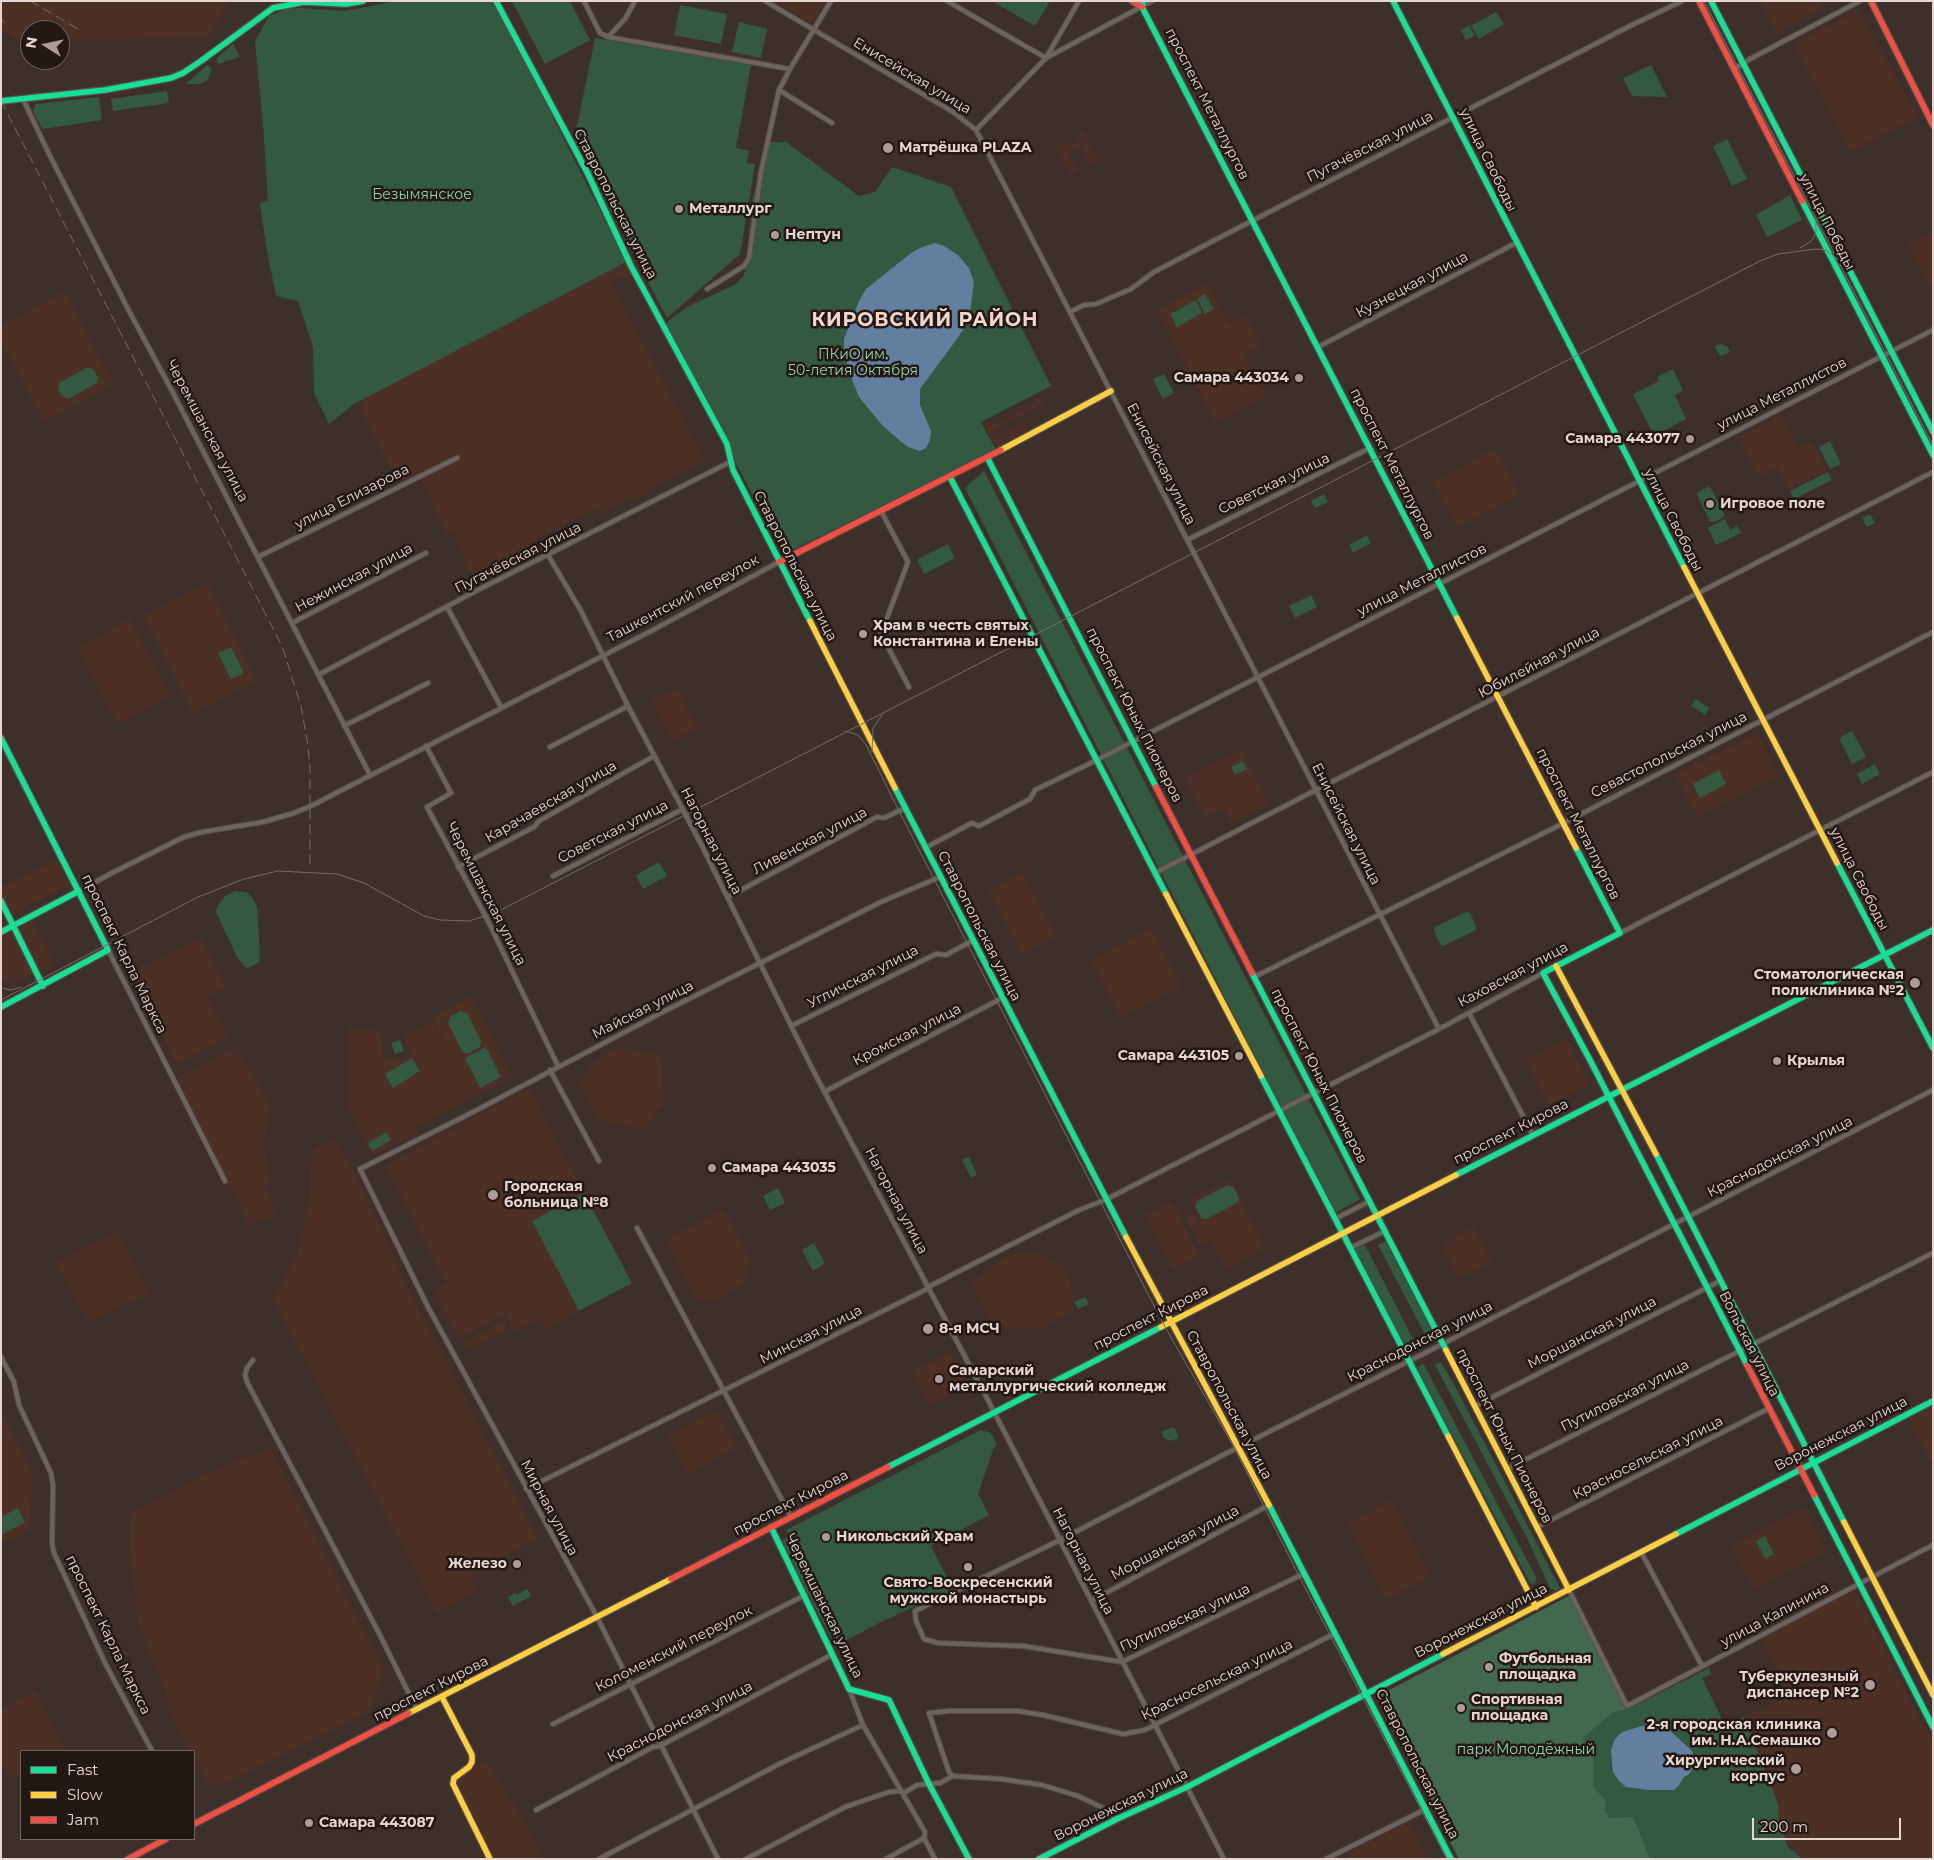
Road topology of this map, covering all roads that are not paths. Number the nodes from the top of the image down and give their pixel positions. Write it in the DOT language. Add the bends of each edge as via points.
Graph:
graph roads {
  1 [pos="363,1"];
  2 [pos="496,1"];
  3 [pos="584,1"];
  4 [pos="635,1"];
  5 [pos="765,1"];
  6 [pos="831,1"];
  7 [pos="947,1"];
  8 [pos="1079,1"];
  9 [pos="1132,1"];
  10 [pos="1152,1"];
  11 [pos="1393,1"];
  12 [pos="1682,1"];
  13 [pos="1699,1"];
  14 [pos="1712,1"];
  15 [pos="1860,1"];
  16 [pos="1871,1"];
  17 [pos="1143,4"];
  18 [pos="814,30"];
  19 [pos="608,37"];
  20 [pos="1046,58"];
  21 [pos="1743,63"];
  22 [pos="790,69"];
  23 [pos="1734,69"];
  24 [pos="779,90"];
  25 [pos="23,99"];
  26 [pos="1,101"];
  27 [pos="1453,117"];
  28 [pos="832,123"];
  29 [pos="1933,125"];
  30 [pos="976,130"];
  31 [pos="1252,220"];
  32 [pos="1516,243"];
  33 [pos="707,289"];
  34 [pos="1070,312"];
  35 [pos="1933,330"];
  36 [pos="1318,347"];
  37 [pos="1891,351"];
  38 [pos="1882,356"];
  39 [pos="1111,391"];
  40 [pos="1933,432"];
  41 [pos="1370,448"];
  42 [pos="1933,455"];
  43 [pos="987,457"];
  44 [pos="457,458"];
  45 [pos="730,462"];
  46 [pos="1933,472"];
  47 [pos="950,477"];
  48 [pos="1639,481"];
  49 [pos="881,511"];
  50 [pos="1187,540"];
  51 [pos="426,553"];
  52 [pos="548,554"];
  53 [pos="258,557"];
  54 [pos="779,562"];
  55 [pos="1440,584"];
  56 [pos="1697,593"];
  57 [pos="447,607"];
  58 [pos="292,623"];
  59 [pos="1933,632"];
  60 [pos="603,655"];
  61 [pos="318,675"];
  62 [pos="1258,677"];
  63 [pos="428,683"];
  64 [pos="909,687"];
  65 [pos="1498,697"];
  66 [pos="628,706"];
  67 [pos="501,707"];
  68 [pos="1762,720"];
  69 [pos="344,726"];
  70 [pos="1,738"];
  71 [pos="1133,742"];
  72 [pos="426,746"];
  73 [pos="550,747"];
  74 [pos="654,756"];
  75 [pos="1097,760"];
  76 [pos="1933,772"];
  77 [pos="371,774"];
  78 [pos="1316,790"];
  79 [pos="904,808"];
  80 [pos="683,809"];
  81 [pos="1563,823"];
  82 [pos="1820,830"];
  83 [pos="925,848"];
  84 [pos="1191,854"];
  85 [pos="458,867"];
  86 [pos="1155,873"];
  87 [pos="553,876"];
  88 [pos="940,877"];
  89 [pos="79,891"];
  90 [pos="728,897"];
  91 [pos="1,901"];
  92 [pos="1380,915"];
  93 [pos="12,926"];
  94 [pos="1933,930"];
  95 [pos="1,932"];
  96 [pos="1620,933"];
  97 [pos="972,941"];
  98 [pos="108,950"];
  99 [pos="1884,954"];
  100 [pos="760,963"];
  101 [pos="1556,966"];
  102 [pos="1543,973"];
  103 [pos="1254,977"];
  104 [pos="43,986"];
  105 [pos="1002,998"];
  106 [pos="1,1007"];
  107 [pos="1469,1013"];
  108 [pos="791,1026"];
  109 [pos="1439,1028"];
  110 [pos="1933,1048"];
  111 [pos="558,1066"];
  112 [pos="550,1070"];
  113 [pos="1622,1089"];
  114 [pos="1933,1090"];
  115 [pos="824,1092"];
  116 [pos="1314,1092"];
  117 [pos="1608,1097"];
  118 [pos="1278,1110"];
  119 [pos="1534,1135"];
  120 [pos="599,1161"];
  121 [pos="360,1169"];
  122 [pos="225,1181"];
  123 [pos="1105,1200"];
  124 [pos="1370,1201"];
  125 [pos="1377,1215"];
  126 [pos="1687,1216"];
  127 [pos="1335,1219"];
  128 [pos="1673,1223"];
  129 [pos="637,1228"];
  130 [pos="1385,1231"];
  131 [pos="1342,1233"];
  132 [pos="1350,1248"];
  133 [pos="1933,1253"];
  134 [pos="1720,1281"];
  135 [pos="1706,1287"];
  136 [pos="929,1288"];
  137 [pos="1171,1322"];
  138 [pos="1443,1344"];
  139 [pos="1753,1345"];
  140 [pos="1739,1351"];
  141 [pos="1,1357"];
  142 [pos="254,1360"];
  143 [pos="1408,1361"];
  144 [pos="724,1391"];
  145 [pos="1933,1401"];
  146 [pos="1475,1406"];
  147 [pos="1768,1409"];
  148 [pos="994,1412"];
  149 [pos="1239,1447"];
  150 [pos="1813,1462"];
  151 [pos="1507,1468"];
  152 [pos="1800,1469"];
  153 [pos="526,1489"];
  154 [pos="1269,1505"];
  155 [pos="791,1517"];
  156 [pos="771,1527"];
  157 [pos="1537,1527"];
  158 [pos="1060,1540"];
  159 [pos="1933,1545"];
  160 [pos="1641,1552"];
  161 [pos="1303,1574"];
  162 [pos="1872,1577"];
  163 [pos="1859,1584"];
  164 [pos="1570,1590"];
  165 [pos="805,1595"];
  166 [pos="1091,1601"];
  167 [pos="1536,1607"];
  168 [pos="915,1611"];
  169 [pos="597,1617"];
  170 [pos="1334,1634"];
  171 [pos="833,1654"];
  172 [pos="1122,1662"];
  173 [pos="1702,1666"];
  174 [pos="629,1683"];
  175 [pos="850,1689"];
  176 [pos="1366,1694"];
  177 [pos="1933,1695"];
  178 [pos="442,1697"];
  179 [pos="1627,1706"];
  180 [pos="417,1710"];
  181 [pos="553,1724"];
  182 [pos="1154,1724"];
  183 [pos="863,1725"];
  184 [pos="1933,1727"];
  185 [pos="660,1746"];
  186 [pos="151,1750"];
  187 [pos="953,1776"];
  188 [pos="929,1784"];
  189 [pos="1187,1787"];
  190 [pos="900,1791"];
  191 [pos="1426,1809"];
  192 [pos="536,1810"];
  193 [pos="694,1810"];
  194 [pos="1117,1819"];
  195 [pos="195,1823"];
  196 [pos="924,1838"];
  197 [pos="164,1840"];
  198 [pos="128,1859"];
  199 [pos="490,1859"];
  200 [pos="599,1859"];
  201 [pos="718,1859"];
  202 [pos="746,1859"];
  203 [pos="886,1859"];
  204 [pos="935,1859"];
  205 [pos="968,1859"];
  206 [pos="1039,1859"];
  207 [pos="1224,1859"];
  208 [pos="1326,1859"];
  209 [pos="1451,1859"];
  1 -- 25 [label="street" via="346,4 304,2 273,8 202,61 171,78 105,90"];
  2 -- 45 [label="street, Ставропольская улица" via="587,172 631,266 727,444"];
  3 -- 19 [label="street" via="600,33"];
  4 -- 19 [label="street" via="625,19"];
  5 -- 18 [label="street, Енисейская улица"];
  6 -- 18 [label="street"];
  7 -- 20 [label="street"];
  8 -- 20 [label="street"];
  9 -- 17 [label="street"];
  10 -- 17 [label="street"];
  11 -- 27 [label="street, улица Свободы"];
  12 -- 27 [label="street, Пугачёвская улица"];
  13 -- 23 [label="street, улица Победы"];
  14 -- 21 [label="street, улица Победы"];
  15 -- 21 [label="street"];
  16 -- 29 [label="street"];
  17 -- 20 [label="street"];
  17 -- 31 [label="street, проспект Металлургов"];
  18 -- 22 [label="street"];
  18 -- 30 [label="street, Енисейская улица" via="953,112"];
  19 -- 22 [label="street"];
  20 -- 30 [label="street"];
  21 -- 23 [label="street"];
  21 -- 37 [label="street, улица Победы"];
  22 -- 24 [label="street"];
  23 -- 38 [label="street, улица Победы"];
  24 -- 28 [label="street"];
  24 -- 33 [label="street" via="761,172 749,258 744,266"];
  25 -- 26 [label="street"];
  25 -- 53 [label="street, Черемшанская улица"];
  27 -- 31 [label="street, Пугачёвская улица"];
  27 -- 32 [label="street, улица Свободы"];
  30 -- 34 [label="street, Енисейская улица"];
  31 -- 34 [label="street, Пугачёвская улица" via="1154,272 1131,289"];
  31 -- 36 [label="street, проспект Металлургов"];
  32 -- 36 [label="street, Кузнецкая улица"];
  32 -- 48 [label="street, улица Свободы"];
  34 -- 39 [label="street, Енисейская улица"];
  35 -- 37 [label="street, улица Металлистов"];
  36 -- 41 [label="street, проспект Металлургов"];
  37 -- 38 [label="street, улица Металлистов"];
  37 -- 40 [label="street, улица Победы"];
  38 -- 42 [label="street, улица Победы"];
  38 -- 48 [label="street, улица Металлистов"];
  39 -- 43 [label="street, Ташкентский переулок"];
  39 -- 50 [label="street, Енисейская улица"];
  41 -- 50 [label="street, Советская улица"];
  41 -- 55 [label="street, проспект Металлургов"];
  43 -- 47 [label="street, Ташкентский переулок"];
  43 -- 71 [label="street, проспект Юных Пионеров"];
  44 -- 53 [label="street, улица Елизарова"];
  45 -- 52 [label="street, Пугачёвская улица"];
  45 -- 54 [label="street, Ставропольская улица"];
  46 -- 56 [label="street, Юбилейная улица"];
  47 -- 49 [label="street, Ташкентский переулок"];
  47 -- 75 [label="street"];
  48 -- 55 [label="street, улица Металлистов"];
  48 -- 56 [label="street, улица Свободы"];
  49 -- 54 [label="street, Ташкентский переулок"];
  49 -- 64 [label="street" via="908,562 881,634"];
  50 -- 62 [label="street, Енисейская улица"];
  51 -- 58 [label="street, Нежинская улица"];
  52 -- 57 [label="street, Пугачёвская улица"];
  52 -- 60 [label="street, Нагорная улица"];
  53 -- 58 [label="street, Черемшанская улица"];
  54 -- 60 [label="street, Ташкентский переулок"];
  54 -- 79 [label="street, Ставропольская улица"];
  55 -- 62 [label="street, улица Металлистов"];
  55 -- 65 [label="street, проспект Металлургов"];
  56 -- 65 [label="street, Юбилейная улица"];
  56 -- 68 [label="street, улица Свободы"];
  57 -- 61 [label="street, Пугачёвская улица"];
  57 -- 67 [label="street"];
  58 -- 61 [label="street, Черемшанская улица"];
  59 -- 68 [label="street, Севастопольская улица"];
  60 -- 66 [label="street, Нагорная улица"];
  60 -- 67 [label="street, Ташкентский переулок"];
  61 -- 69 [label="street, Черемшанская улица"];
  62 -- 71 [label="street, улица Металлистов"];
  62 -- 78 [label="street, Енисейская улица"];
  63 -- 69 [label="street"];
  65 -- 78 [label="street, Юбилейная улица"];
  65 -- 81 [label="street, проспект Металлургов"];
  66 -- 73 [label="street"];
  66 -- 74 [label="street, Нагорная улица"];
  67 -- 72 [label="street, Ташкентский переулок"];
  68 -- 81 [label="street, Севастопольская улица"];
  68 -- 82 [label="street, улица Свободы"];
  69 -- 77 [label="street, Черемшанская улица"];
  70 -- 89 [label="street, проспект Карла Маркса"];
  71 -- 75 [label="street, улица Металлистов"];
  71 -- 84 [label="street, проспект Юных Пионеров"];
  72 -- 77 [label="street, Ташкентский переулок"];
  72 -- 85 [label="street, Черемшанская улица" via="451,794 427,807"];
  74 -- 80 [label="street, Нагорная улица"];
  74 -- 85 [label="street, Карачаевская улица" via="539,821 534,827"];
  75 -- 83 [label="street, улица Металлистов" via="1035,790 1030,799 980,826 972,823"];
  75 -- 86 [label="street"];
  76 -- 82 [label="street, Каховская улица"];
  77 -- 89 [label="street, Ташкентский переулок" via="294,813 184,837"];
  78 -- 84 [label="street, Юбилейная улица"];
  78 -- 92 [label="street, Енисейская улица"];
  79 -- 83 [label="street, Ставропольская улица"];
  79 -- 90 [label="street, Ливенская улица" via="884,818 877,817"];
  80 -- 87 [label="street, Советская улица"];
  80 -- 90 [label="street, Нагорная улица"];
  81 -- 92 [label="street, Севастопольская улица"];
  81 -- 96 [label="street, проспект Металлургов"];
  82 -- 96 [label="street, Каховская улица"];
  82 -- 99 [label="street, улица Свободы"];
  83 -- 88 [label="street, Ставропольская улица"];
  84 -- 86 [label="street, Юбилейная улица"];
  84 -- 103 [label="street, проспект Юных Пионеров"];
  85 -- 111 [label="street, Черемшанская улица" via="488,921"];
  86 -- 118 [label="street"];
  88 -- 97 [label="street, Ставропольская улица"];
  88 -- 100 [label="street, Майская улица" via="881,902"];
  89 -- 93 [label="street"];
  89 -- 98 [label="street, проспект Карла Маркса"];
  90 -- 100 [label="street, Нагорная улица"];
  91 -- 93 [label="street"];
  92 -- 103 [label="street, Севастопольская улица"];
  92 -- 109 [label="street, Енисейская улица"];
  93 -- 95 [label="street"];
  93 -- 104 [label="street"];
  94 -- 99 [label="street, проспект Кирова"];
  96 -- 101 [label="street, Каховская улица"];
  97 -- 105 [label="street, Ставропольская улица"];
  97 -- 108 [label="street, Угличская улица" via="946,955 936,954"];
  98 -- 104 [label="street"];
  98 -- 122 [label="street, проспект Карла Маркса"];
  99 -- 110 [label="street, улица Свободы"];
  99 -- 113 [label="street, проспект Кирова"];
  100 -- 108 [label="street, Нагорная улица"];
  100 -- 111 [label="street, Майская улица"];
  101 -- 102 [label="street, Каховская улица"];
  101 -- 113 [label="street, Вольская улица"];
  102 -- 107 [label="street, Каховская улица"];
  102 -- 117 [label="street, Вольская улица"];
  103 -- 116 [label="street, проспект Юных Пионеров"];
  104 -- 106 [label="street"];
  105 -- 115 [label="street, Кромская улица"];
  105 -- 123 [label="street, Ставропольская улица"];
  107 -- 109 [label="street, Каховская улица"];
  107 -- 119 [label="street"];
  108 -- 115 [label="street, Нагорная улица"];
  109 -- 116 [label="street, Каховская улица"];
  111 -- 112 [label="street, Майская улица"];
  112 -- 120 [label="street"];
  112 -- 121 [label="street, Майская улица"];
  113 -- 117 [label="street, проспект Кирова"];
  113 -- 126 [label="street, Вольская улица"];
  114 -- 126 [label="street, Краснодонская улица"];
  115 -- 136 [label="street, Нагорная улица"];
  116 -- 118 [label="street, Каховская улица"];
  116 -- 124 [label="street, проспект Юных Пионеров"];
  117 -- 119 [label="street, проспект Кирова"];
  117 -- 128 [label="street, Вольская улица"];
  118 -- 123 [label="street, Каховская улица"];
  118 -- 127 [label="street"];
  119 -- 125 [label="street, проспект Кирова"];
  121 -- 153 [label="street, Мирная улица" via="428,1307"];
  123 -- 136 [label="street, Минская улица"];
  123 -- 137 [label="street, Ставропольская улица"];
  124 -- 125 [label="street, проспект Юных Пионеров"];
  124 -- 127 [label="street"];
  125 -- 130 [label="street, проспект Юных Пионеров"];
  125 -- 131 [label="street, проспект Кирова"];
  126 -- 128 [label="street, Краснодонская улица"];
  126 -- 134 [label="street, Вольская улица"];
  127 -- 131 [label="street"];
  128 -- 135 [label="street, Вольская улица"];
  128 -- 138 [label="street, Краснодонская улица"];
  129 -- 144 [label="street, Черемшанская улица"];
  130 -- 132 [label="street"];
  130 -- 138 [label="street, проспект Юных Пионеров"];
  131 -- 132 [label="street"];
  131 -- 137 [label="street, проспект Кирова"];
  132 -- 143 [label="street"];
  133 -- 139 [label="street, Путиловская улица"];
  134 -- 135 [label="street, Моршанская улица"];
  134 -- 139 [label="street, Вольская улица"];
  135 -- 140 [label="street, Вольская улица"];
  135 -- 146 [label="street, Моршанская улица"];
  136 -- 144 [label="street, Минская улица"];
  136 -- 148 [label="street, Нагорная улица"];
  137 -- 148 [label="street, проспект Кирова"];
  137 -- 149 [label="street, Ставропольская улица"];
  138 -- 143 [label="street, Краснодонская улица"];
  138 -- 146 [label="street, проспект Юных Пионеров"];
  139 -- 140 [label="street, Путиловская улица"];
  139 -- 150 [label="street, Вольская улица"];
  140 -- 147 [label="street, Вольская улица"];
  140 -- 151 [label="street, Путиловская улица"];
  141 -- 186 [label="street, проспект Карла Маркса" via="51,1473 54,1553 105,1663"];
  142 -- 180 [label="street" via="247,1368 247,1382"];
  143 -- 149 [label="street, Краснодонская улица"];
  143 -- 167 [label="street"];
  144 -- 153 [label="street, Минская улица"];
  144 -- 155 [label="street, Черемшанская улица"];
  145 -- 150 [label="street, Воронежская улица"];
  146 -- 151 [label="street, проспект Юных Пионеров"];
  147 -- 152 [label="street, Вольская улица"];
  147 -- 157 [label="street, Красносельская улица"];
  148 -- 155 [label="street, проспект Кирова"];
  148 -- 158 [label="street, Нагорная улица"];
  149 -- 154 [label="street, Ставропольская улица"];
  149 -- 158 [label="street, Краснодонская улица"];
  150 -- 152 [label="street, Воронежская улица"];
  150 -- 162 [label="street, Вольская улица"];
  151 -- 157 [label="street, проспект Юных Пионеров"];
  152 -- 160 [label="street, Воронежская улица"];
  152 -- 163 [label="street, Вольская улица"];
  153 -- 169 [label="street, Мирная улица"];
  154 -- 161 [label="street, Ставропольская улица"];
  154 -- 166 [label="street, Моршанская улица"];
  155 -- 156 [label="street, проспект Кирова"];
  156 -- 165 [label="street, Черемшанская улица"];
  156 -- 169 [label="street, проспект Кирова"];
  157 -- 164 [label="street, проспект Юных Пионеров"];
  158 -- 166 [label="street, Нагорная улица"];
  158 -- 168 [label="street, Краснодонская улица"];
  159 -- 162 [label="street, улица Калинина"];
  160 -- 164 [label="street, Воронежская улица"];
  160 -- 173 [label="street"];
  161 -- 170 [label="street, Ставропольская улица"];
  161 -- 172 [label="street, Путиловская улица"];
  162 -- 163 [label="street, улица Калинина"];
  162 -- 177 [label="street, Вольская улица"];
  163 -- 173 [label="street, улица Калинина"];
  163 -- 184 [label="street, Вольская улица"];
  164 -- 167 [label="street, Воронежская улица"];
  164 -- 179 [label="street, проспект Юных Пионеров"];
  165 -- 171 [label="street, Черемшанская улица"];
  165 -- 174 [label="street, Коломенский переулок"];
  166 -- 172 [label="street, Нагорная улица"];
  167 -- 176 [label="street, Воронежская улица"];
  168 -- 172 [label="street, Путиловская улица" via="924,1639 931,1641 1023,1646"];
  169 -- 174 [label="street, Мирная улица"];
  169 -- 178 [label="street, проспект Кирова"];
  170 -- 176 [label="street, Ставропольская улица"];
  170 -- 182 [label="street, Красносельская улица"];
  171 -- 175 [label="street, Черемшанская улица"];
  171 -- 185 [label="street, Краснодонская улица"];
  172 -- 182 [label="street, Нагорная улица"];
  173 -- 179 [label="street, улица Калинина"];
  174 -- 181 [label="street, Коломенский переулок"];
  174 -- 185 [label="street, Мирная улица"];
  175 -- 183 [label="street"];
  175 -- 188 [label="street, Черемшанская улица" via="889,1700"];
  176 -- 189 [label="street, Воронежская улица"];
  176 -- 191 [label="street, Ставропольская улица"];
  178 -- 180 [label="street, проспект Кирова"];
  178 -- 199 [label="street" via="472,1755 469,1768 454,1778 453,1784"];
  180 -- 195 [label="street, проспект Кирова"];
  182 -- 187 [label="street, Красносельская улица" via="1145,1730 1123,1734 1018,1711 950,1710 929,1713 948,1772"];
  182 -- 189 [label="street, Нагорная улица"];
  183 -- 190 [label="street"];
  183 -- 193 [label="street" via="781,1763"];
  185 -- 192 [label="street, Краснодонская улица"];
  185 -- 193 [label="street, Мирная улица"];
  187 -- 188 [label="street" via="940,1783"];
  187 -- 194 [label="street" via="1042,1785 1101,1806"];
  188 -- 190 [label="street" via="917,1785 904,1793"];
  188 -- 205 [label="street, Черемшанская улица"];
  189 -- 194 [label="street, Воронежская улица"];
  189 -- 207 [label="street, Нагорная улица"];
  190 -- 196 [label="street" via="925,1832"];
  190 -- 202 [label="street" via="845,1807"];
  191 -- 208 [label="street"];
  191 -- 209 [label="street, Ставропольская улица"];
  193 -- 200 [label="street"];
  193 -- 201 [label="street, Мирная улица"];
  194 -- 206 [label="street, Воронежская улица"];
  196 -- 203 [label="street"];
  196 -- 204 [label="street"];
  197 -- 198 [label="street"];
}
